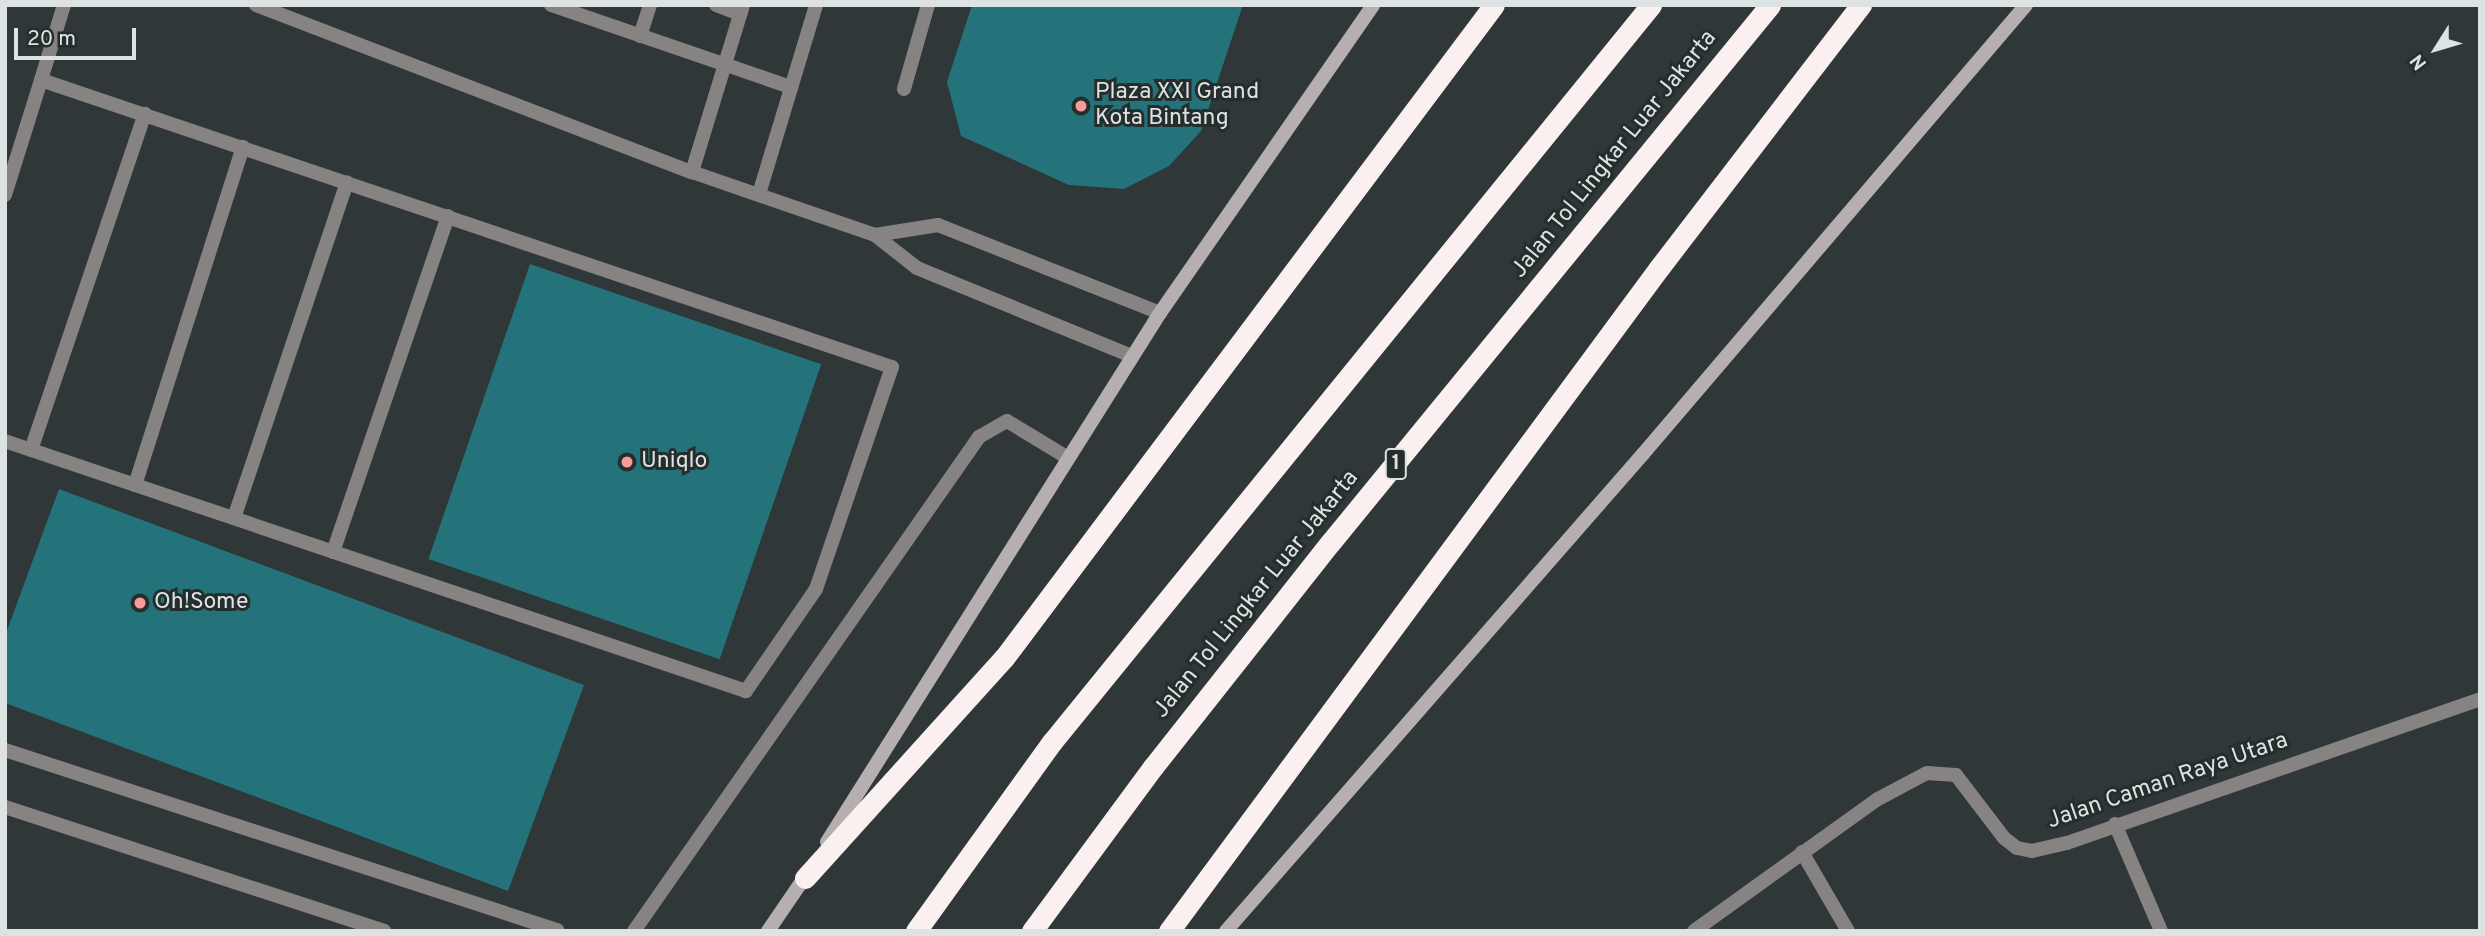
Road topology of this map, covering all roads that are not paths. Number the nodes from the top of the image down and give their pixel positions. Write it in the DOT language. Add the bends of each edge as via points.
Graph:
graph roads {
  1 [pos="64,5"];
  2 [pos="256,5"];
  3 [pos="551,5"];
  4 [pos="650,5"];
  5 [pos="716,5"];
  6 [pos="816,5"];
  7 [pos="928,5"];
  8 [pos="1373,5"];
  9 [pos="1494,5"];
  10 [pos="1651,5"];
  11 [pos="1770,5"];
  12 [pos="1861,5"];
  13 [pos="2026,5"];
  14 [pos="741,10"];
  15 [pos="640,36"];
  16 [pos="723,63"];
  17 [pos="41,80"];
  18 [pos="790,87"];
  19 [pos="904,89"];
  20 [pos="145,114"];
  21 [pos="243,147"];
  22 [pos="692,172"];
  23 [pos="347,181"];
  24 [pos="760,194"];
  25 [pos="5,195"];
  26 [pos="448,216"];
  27 [pos="876,235"];
  28 [pos="1160,313"];
  29 [pos="1132,356"];
  30 [pos="5,441"];
  31 [pos="31,450"];
  32 [pos="1068,458"];
  33 [pos="135,485"];
  34 [pos="234,519"];
  35 [pos="333,552"];
  36 [pos="2480,699"];
  37 [pos="5,750"];
  38 [pos="5,807"];
  39 [pos="2115,824"];
  40 [pos="1802,852"];
  41 [pos="805,878"];
  42 [pos="557,930"];
  43 [pos="384,931"];
  44 [pos="634,931"];
  45 [pos="768,931"];
  46 [pos="916,931"];
  47 [pos="1032,931"];
  48 [pos="1169,931"];
  49 [pos="1226,931"];
  50 [pos="1694,931"];
  51 [pos="1848,931"];
  52 [pos="2161,931"];
  1 -- 17 [label="street"];
  2 -- 22 [label="street"];
  3 -- 15 [label="street"];
  4 -- 15 [label="street"];
  5 -- 14 [label="street"];
  6 -- 18 [label="street"];
  7 -- 19 [label="street"];
  8 -- 28 [label="street"];
  9 -- 41 [label="highway" via="1004,658"];
  10 -- 46 [label="highway" via="1052,742"];
  11 -- 47 [label="highway, Jalan Tol Lingkar Luar Jakarta / 1" via="1322,553 1153,767"];
  12 -- 48 [label="highway" via="1659,268"];
  13 -- 49 [label="street" via="1643,454"];
  14 -- 16 [label="street"];
  15 -- 16 [label="street"];
  16 -- 18 [label="street"];
  16 -- 22 [label="street"];
  17 -- 20 [label="street"];
  17 -- 25 [label="street"];
  18 -- 24 [label="street"];
  20 -- 21 [label="street"];
  20 -- 31 [label="street"];
  21 -- 23 [label="street"];
  21 -- 33 [label="street"];
  22 -- 24 [label="street"];
  23 -- 26 [label="street"];
  23 -- 34 [label="street"];
  24 -- 27 [label="street"];
  26 -- 35 [label="street"];
  26 -- 35 [label="street" via="892,367 816,589 746,691"];
  27 -- 28 [label="street" via="938,225"];
  27 -- 29 [label="street" via="917,268"];
  28 -- 29 [label="street"];
  29 -- 32 [label="street"];
  30 -- 31 [label="street"];
  31 -- 33 [label="street"];
  32 -- 41 [label="street"];
  32 -- 44 [label="street" via="1006,421 979,437"];
  33 -- 34 [label="street"];
  34 -- 35 [label="street"];
  36 -- 39 [label="street, Jalan Caman Raya Utara"];
  37 -- 42 [label="street"];
  38 -- 43 [label="street"];
  39 -- 40 [label="street, Jalan Caman Raya Utara" via="2052,847 2017,848 1991,823 1967,785 1943,771 1913,778"];
  39 -- 52 [label="street"];
  40 -- 50 [label="street, Jalan Caman Raya Utara"];
  40 -- 51 [label="street"];
  41 -- 45 [label="street"];
}
